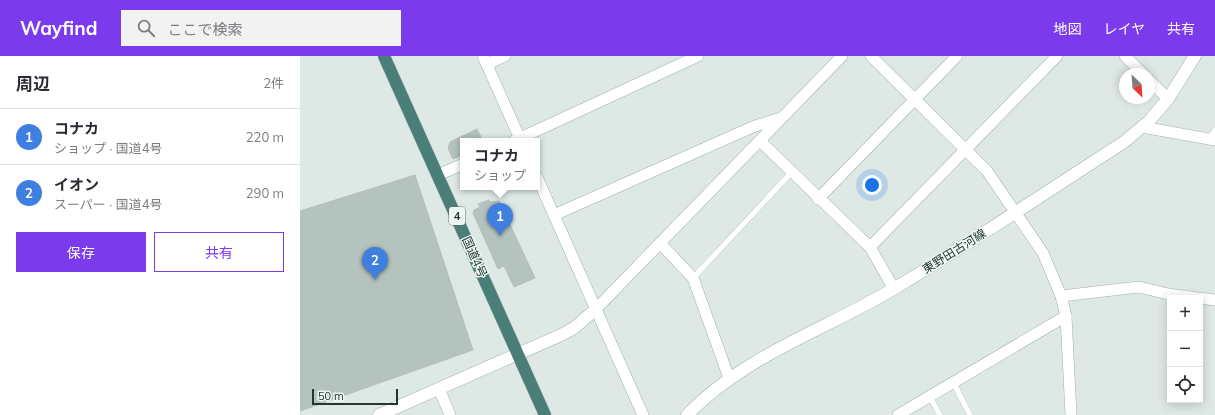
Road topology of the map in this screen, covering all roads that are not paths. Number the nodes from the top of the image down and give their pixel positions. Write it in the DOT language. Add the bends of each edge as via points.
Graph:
graph roads {
  1 [pos="384,56"];
  2 [pos="506,56"];
  3 [pos="698,56"];
  4 [pos="842,56"];
  5 [pos="871,56"];
  6 [pos="957,56"];
  7 [pos="1057,56"];
  8 [pos="1125,56"];
  9 [pos="1195,56"];
  10 [pos="485,60"];
  11 [pos="1137,68"];
  12 [pos="1155,86"];
  13 [pos="916,99"];
  14 [pos="1168,99"];
  15 [pos="783,117"];
  16 [pos="1142,127"];
  17 [pos="1213,136"];
  18 [pos="517,138"];
  19 [pos="522,138"];
  20 [pos="760,141"];
  21 [pos="966,150"];
  22 [pos="460,165"];
  23 [pos="791,173"];
  24 [pos="438,175"];
  25 [pos="540,184"];
  26 [pos="818,199"];
  27 [pos="1015,212"];
  28 [pos="554,215"];
  29 [pos="660,243"];
  30 [pos="870,247"];
  31 [pos="693,278"];
  32 [pos="894,289"];
  33 [pos="1175,295"];
  34 [pos="1061,296"];
  35 [pos="1203,298"];
  36 [pos="1215,300"];
  37 [pos="596,309"];
  38 [pos="1066,316"];
  39 [pos="519,355"];
  40 [pos="729,378"];
  41 [pos="953,382"];
  42 [pos="439,389"];
  43 [pos="930,397"];
  44 [pos="379,415"];
  45 [pos="450,415"];
  46 [pos="546,415"];
  47 [pos="643,415"];
  48 [pos="687,415"];
  49 [pos="898,415"];
  50 [pos="940,415"];
  51 [pos="970,415"];
  52 [pos="1071,415"];
  1 -- 24 [label="highway, 国道4号 / 4"];
  2 -- 10 [label="street"];
  3 -- 19 [label="street"];
  4 -- 15 [label="street"];
  5 -- 13 [label="street"];
  6 -- 13 [label="street"];
  7 -- 21 [label="street"];
  8 -- 11 [label="street"];
  9 -- 14 [label="main road, 東野田古河線"];
  10 -- 18 [label="street"];
  12 -- 14 [label="street"];
  13 -- 21 [label="street"];
  13 -- 26 [label="street"];
  14 -- 16 [label="main road, 東野田古河線"];
  15 -- 20 [label="street"];
  15 -- 28 [label="street" via="756,126"];
  16 -- 17 [label="street"];
  16 -- 27 [label="main road, 東野田古河線" via="1124,142"];
  20 -- 23 [label="street"];
  20 -- 29 [label="street"];
  21 -- 27 [label="street" via="987,171"];
  21 -- 30 [label="street"];
  22 -- 24 [label="street"];
  23 -- 26 [label="street"];
  23 -- 31 [label="lane"];
  24 -- 39 [label="highway, 国道4号 / 4"];
  25 -- 28 [label="street"];
  26 -- 30 [label="street"];
  27 -- 32 [label="main road, 東野田古河線"];
  27 -- 34 [label="street" via="1043,253"];
  28 -- 37 [label="street"];
  29 -- 31 [label="street"];
  29 -- 37 [label="street"];
  30 -- 32 [label="street"];
  31 -- 40 [label="street"];
  32 -- 40 [label="main road, 東野田古河線" via="753,362"];
  33 -- 34 [label="street" via="1139,287"];
  34 -- 38 [label="street"];
  35 -- 36 [label="street"];
  37 -- 39 [label="main road" via="574,328"];
  37 -- 47 [label="street"];
  38 -- 41 [label="street"];
  38 -- 52 [label="street"];
  39 -- 42 [label="main road"];
  39 -- 46 [label="highway, 国道4号 / 4"];
  40 -- 48 [label="main road, 東野田古河線"];
  41 -- 43 [label="street"];
  41 -- 51 [label="lane"];
  42 -- 44 [label="main road"];
  42 -- 45 [label="street"];
  43 -- 49 [label="street"];
  43 -- 50 [label="lane"];
}
